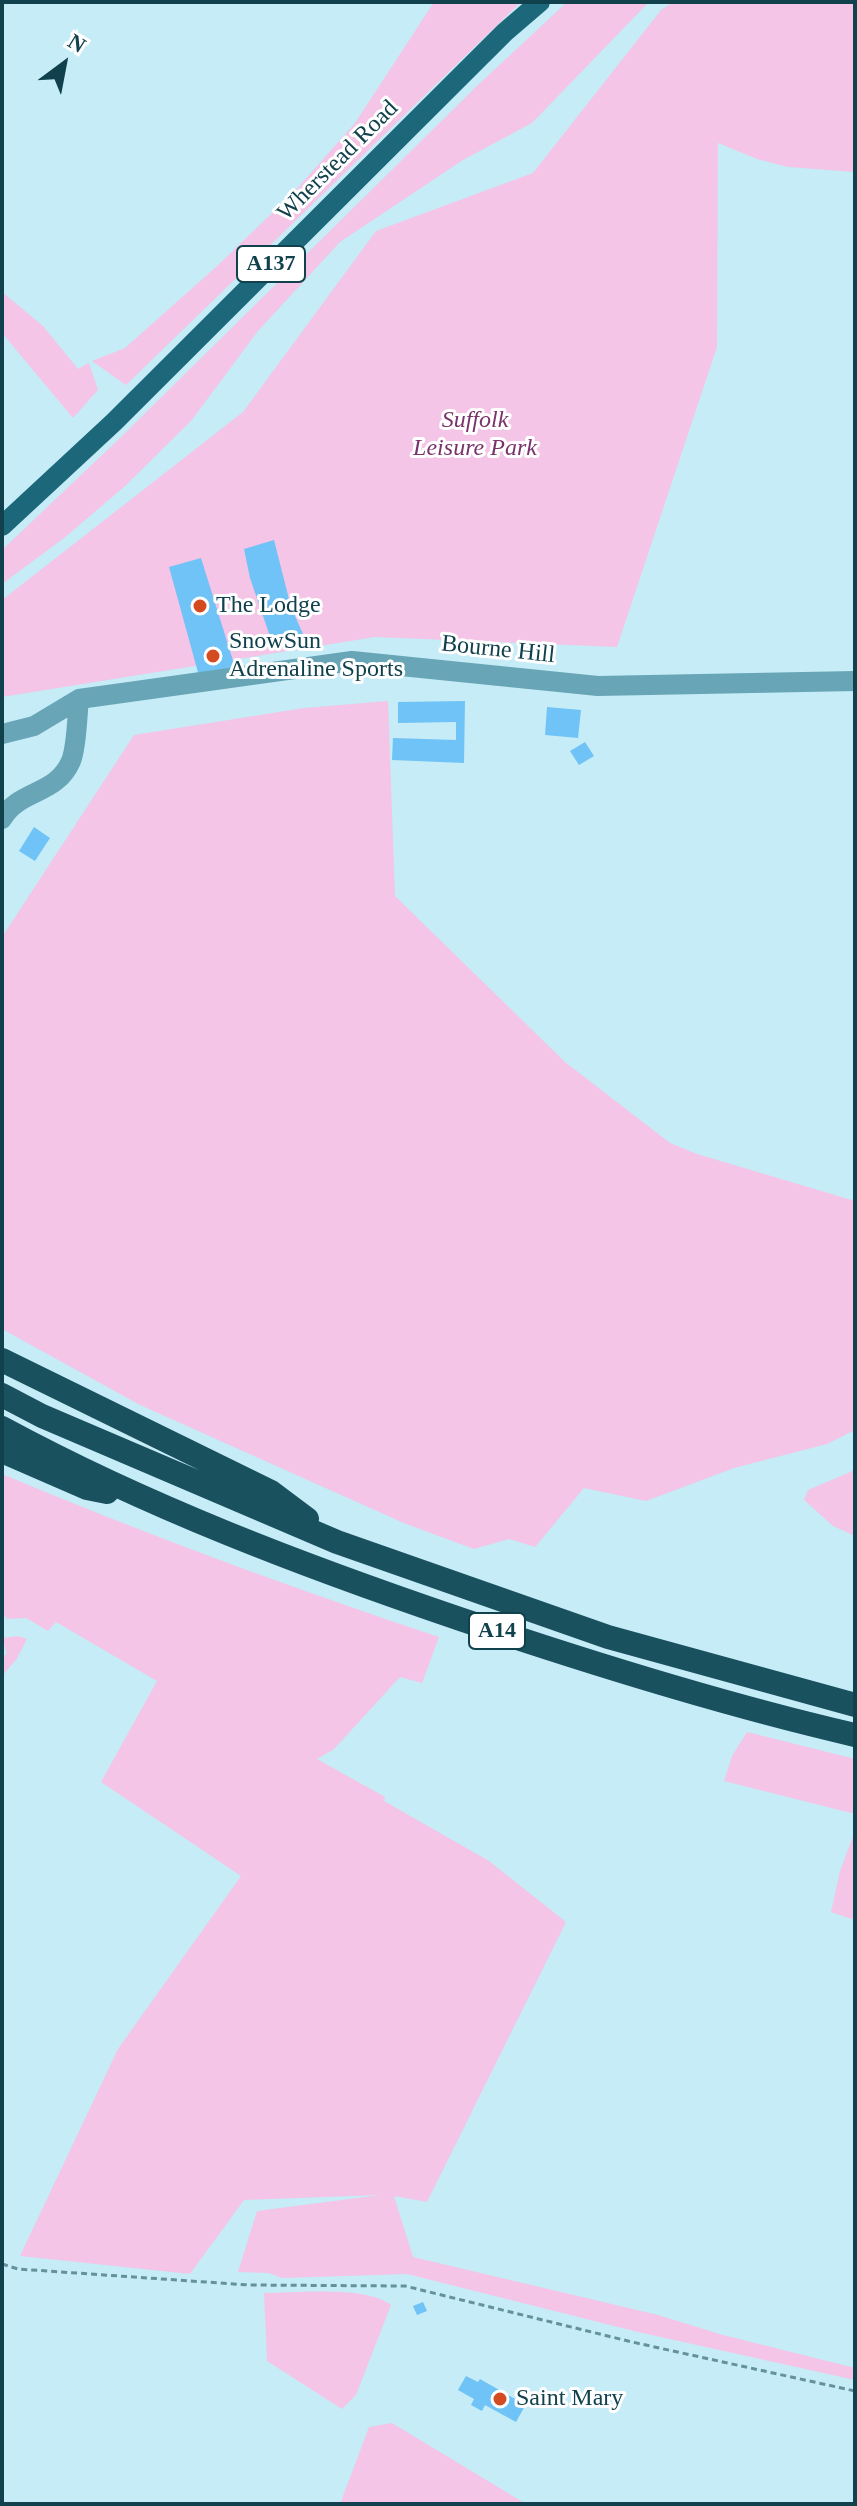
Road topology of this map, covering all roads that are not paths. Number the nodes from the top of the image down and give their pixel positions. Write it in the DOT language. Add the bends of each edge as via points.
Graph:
graph roads {
  1 [pos="540,2"];
  2 [pos="2,526"];
  3 [pos="855,681"];
  4 [pos="79,699"];
  5 [pos="2,734"];
  6 [pos="2,819"];
  7 [pos="2,1360"];
  8 [pos="2,1395"];
  9 [pos="2,1428"];
  10 [pos="2,1451"];
  11 [pos="148,1499"];
  12 [pos="337,1542"];
  13 [pos="855,1705"];
  14 [pos="855,1735"];
  1 -- 2 [label="main road, Wherstead Road / A137"];
  3 -- 4 [label="street, Bourne Hill" via="598,686 352,661"];
  4 -- 5 [label="street, Bourne Hill" via="34,726"];
  4 -- 6 [label="street" via="71,760 54,784 10,805"];
  7 -- 12 [label="highway, A14" via="271,1492"];
  8 -- 12 [label="highway, A14"];
  9 -- 11 [label="highway, A14"];
  10 -- 11 [label="highway, A14" via="87,1488"];
  11 -- 14 [label="highway, A14" via="325,1573 565,1654"];
  12 -- 13 [label="highway, A14" via="608,1637"];
}
